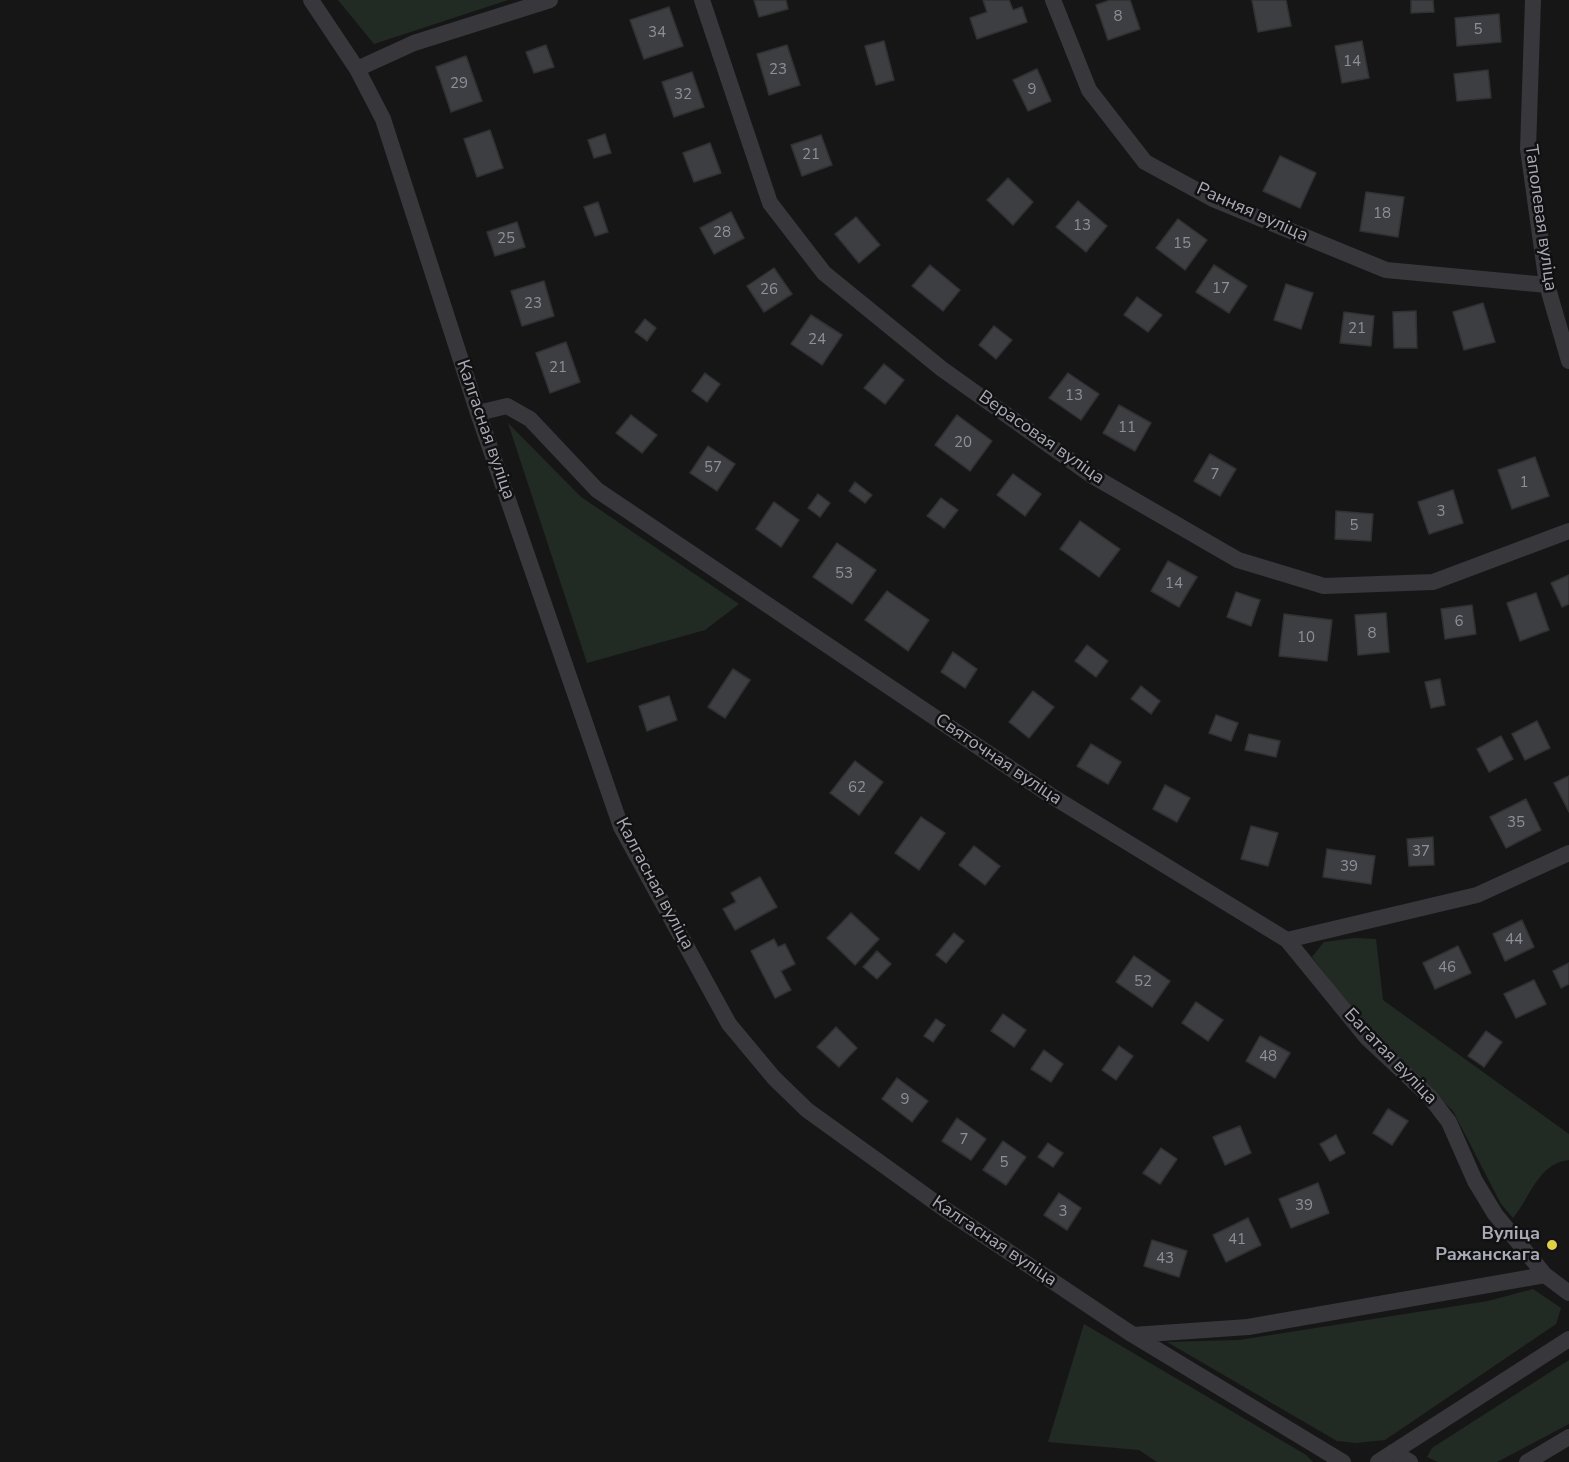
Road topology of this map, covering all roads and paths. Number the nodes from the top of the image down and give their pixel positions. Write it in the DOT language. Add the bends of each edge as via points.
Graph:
graph roads {
  1 [pos="311,0"];
  2 [pos="550,0"];
  3 [pos="702,0"];
  4 [pos="1053,0"];
  5 [pos="1533,0"];
  6 [pos="357,69"];
  7 [pos="1547,285"];
  8 [pos="1569,361"];
  9 [pos="478,414"];
  10 [pos="1569,531"];
  11 [pos="1569,853"];
  12 [pos="1287,940"];
  13 [pos="1545,1275"];
  14 [pos="1569,1293"];
  15 [pos="1133,1335"];
  16 [pos="1569,1339"];
  17 [pos="1569,1437"];
  18 [pos="1393,1452"];
  19 [pos="1343,1462"];
  20 [pos="1378,1462"];
  21 [pos="1410,1462"];
  22 [pos="1527,1462"];
  1 -- 6 [label="street, Калгасная вуліца"];
  2 -- 6 [label="street" via="414,43"];
  3 -- 10 [label="street, Верасовая вуліца" via="770,203 824,273 942,369 1091,475 1238,560 1324,586 1433,582"];
  4 -- 7 [label="street, Ранняя вуліца" via="1089,90 1145,162 1213,199 1386,270"];
  5 -- 7 [label="street, Таполевая вуліца" via="1528,149"];
  6 -- 9 [label="street, Калгасная вуліца" via="383,119"];
  7 -- 8 [label="street, Таполевая вуліца"];
  9 -- 12 [label="street, Святочная вуліца" via="507,406 530,419 597,490 1050,795"];
  9 -- 15 [label="street, Калгасная вуліца" via="621,827 729,1024 807,1110"];
  11 -- 12 [label="street" via="1477,895"];
  12 -- 13 [label="street, Багатая вуліца" via="1367,1038 1430,1097 1449,1122 1495,1215"];
  13 -- 14 [label="street, Багатая вуліца"];
  13 -- 15 [label="street" via="1248,1327"];
  15 -- 19 [label="street, Калгасная вуліца"];
  16 -- 18 [label="street"];
  17 -- 22 [label="street"];
  18 -- 20 [label="street"];
  18 -- 21 [label="street"];
}
